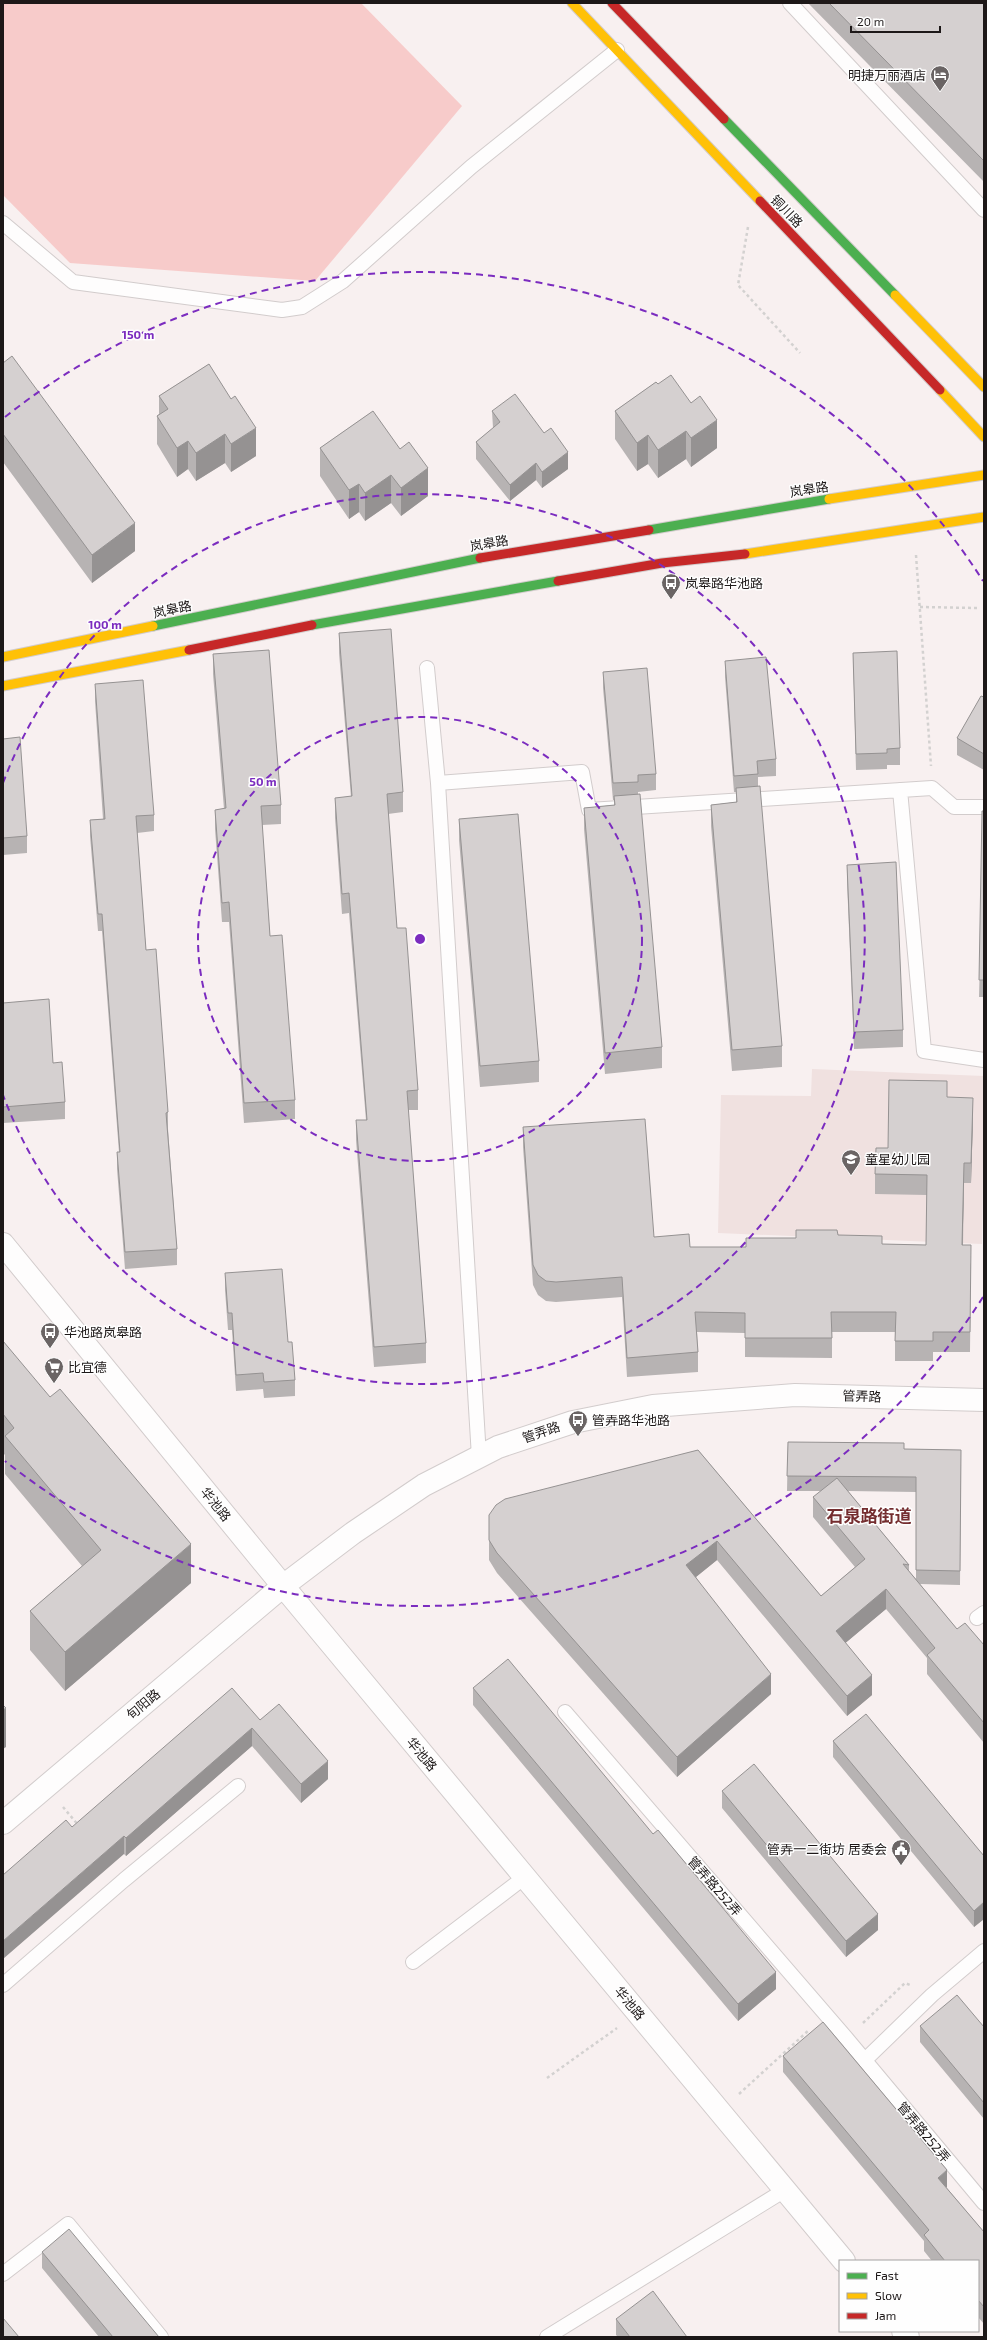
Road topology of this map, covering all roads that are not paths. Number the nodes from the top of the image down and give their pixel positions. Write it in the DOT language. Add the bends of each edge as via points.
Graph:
graph roads {
  1 [pos="572,3"];
  2 [pos="612,3"];
  3 [pos="790,3"];
  4 [pos="617,50"];
  5 [pos="984,210"];
  6 [pos="3,223"];
  7 [pos="982,384"];
  8 [pos="984,437"];
  9 [pos="984,475"];
  10 [pos="984,517"];
  11 [pos="3,657"];
  12 [pos="427,668"];
  13 [pos="3,686"];
  14 [pos="438,783"];
  15 [pos="900,790"];
  16 [pos="984,807"];
  17 [pos="984,1060"];
  18 [pos="3,1244"];
  19 [pos="984,1400"];
  20 [pos="479,1457"];
  21 [pos="283,1586"];
  22 [pos="565,1712"];
  23 [pos="238,1786"];
  24 [pos="3,1823"];
  25 [pos="525,1877"];
  26 [pos="984,1951"];
  27 [pos="413,1962"];
  28 [pos="3,1985"];
  29 [pos="865,2060"];
  30 [pos="785,2190"];
  31 [pos="984,2203"];
  32 [pos="843,2260"];
  33 [pos="3,2274"];
  34 [pos="161,2337"];
  35 [pos="548,2337"];
  1 -- 4 [label="main road, 铜川路"];
  2 -- 7 [label="main road, 铜川路"];
  3 -- 5 [label="lane"];
  4 -- 6 [label="lane" via="471,167 343,281 302,307 282,310 73,282"];
  4 -- 8 [label="main road, 铜川路"];
  9 -- 11 [label="main road, 岚皋路" via="469,560"];
  10 -- 13 [label="main road" via="721,558 654,565 344,619"];
  12 -- 14 [label="lane"];
  14 -- 15 [label="lane" via="582,772 589,810"];
  14 -- 20 [label="lane"];
  15 -- 16 [label="lane" via="932,788 954,807"];
  15 -- 17 [label="lane" via="924,1051"];
  18 -- 21 [label="street, 华池路"];
  19 -- 20 [label="street, 管弄路" via="795,1395 652,1406 573,1422 498,1447"];
  20 -- 21 [label="street, 管弄路" via="424,1485 353,1533"];
  21 -- 24 [label="street, 旬阳路"];
  21 -- 25 [label="street, 华池路"];
  22 -- 29 [label="lane, 管弄路252弄"];
  23 -- 28 [label="lane"];
  25 -- 27 [label="lane"];
  25 -- 30 [label="street, 华池路"];
  26 -- 29 [label="lane"];
  29 -- 31 [label="lane, 管弄路252弄"];
  30 -- 32 [label="street, 华池路"];
  30 -- 35 [label="lane"];
  33 -- 34 [label="lane" via="68,2224"];
}
